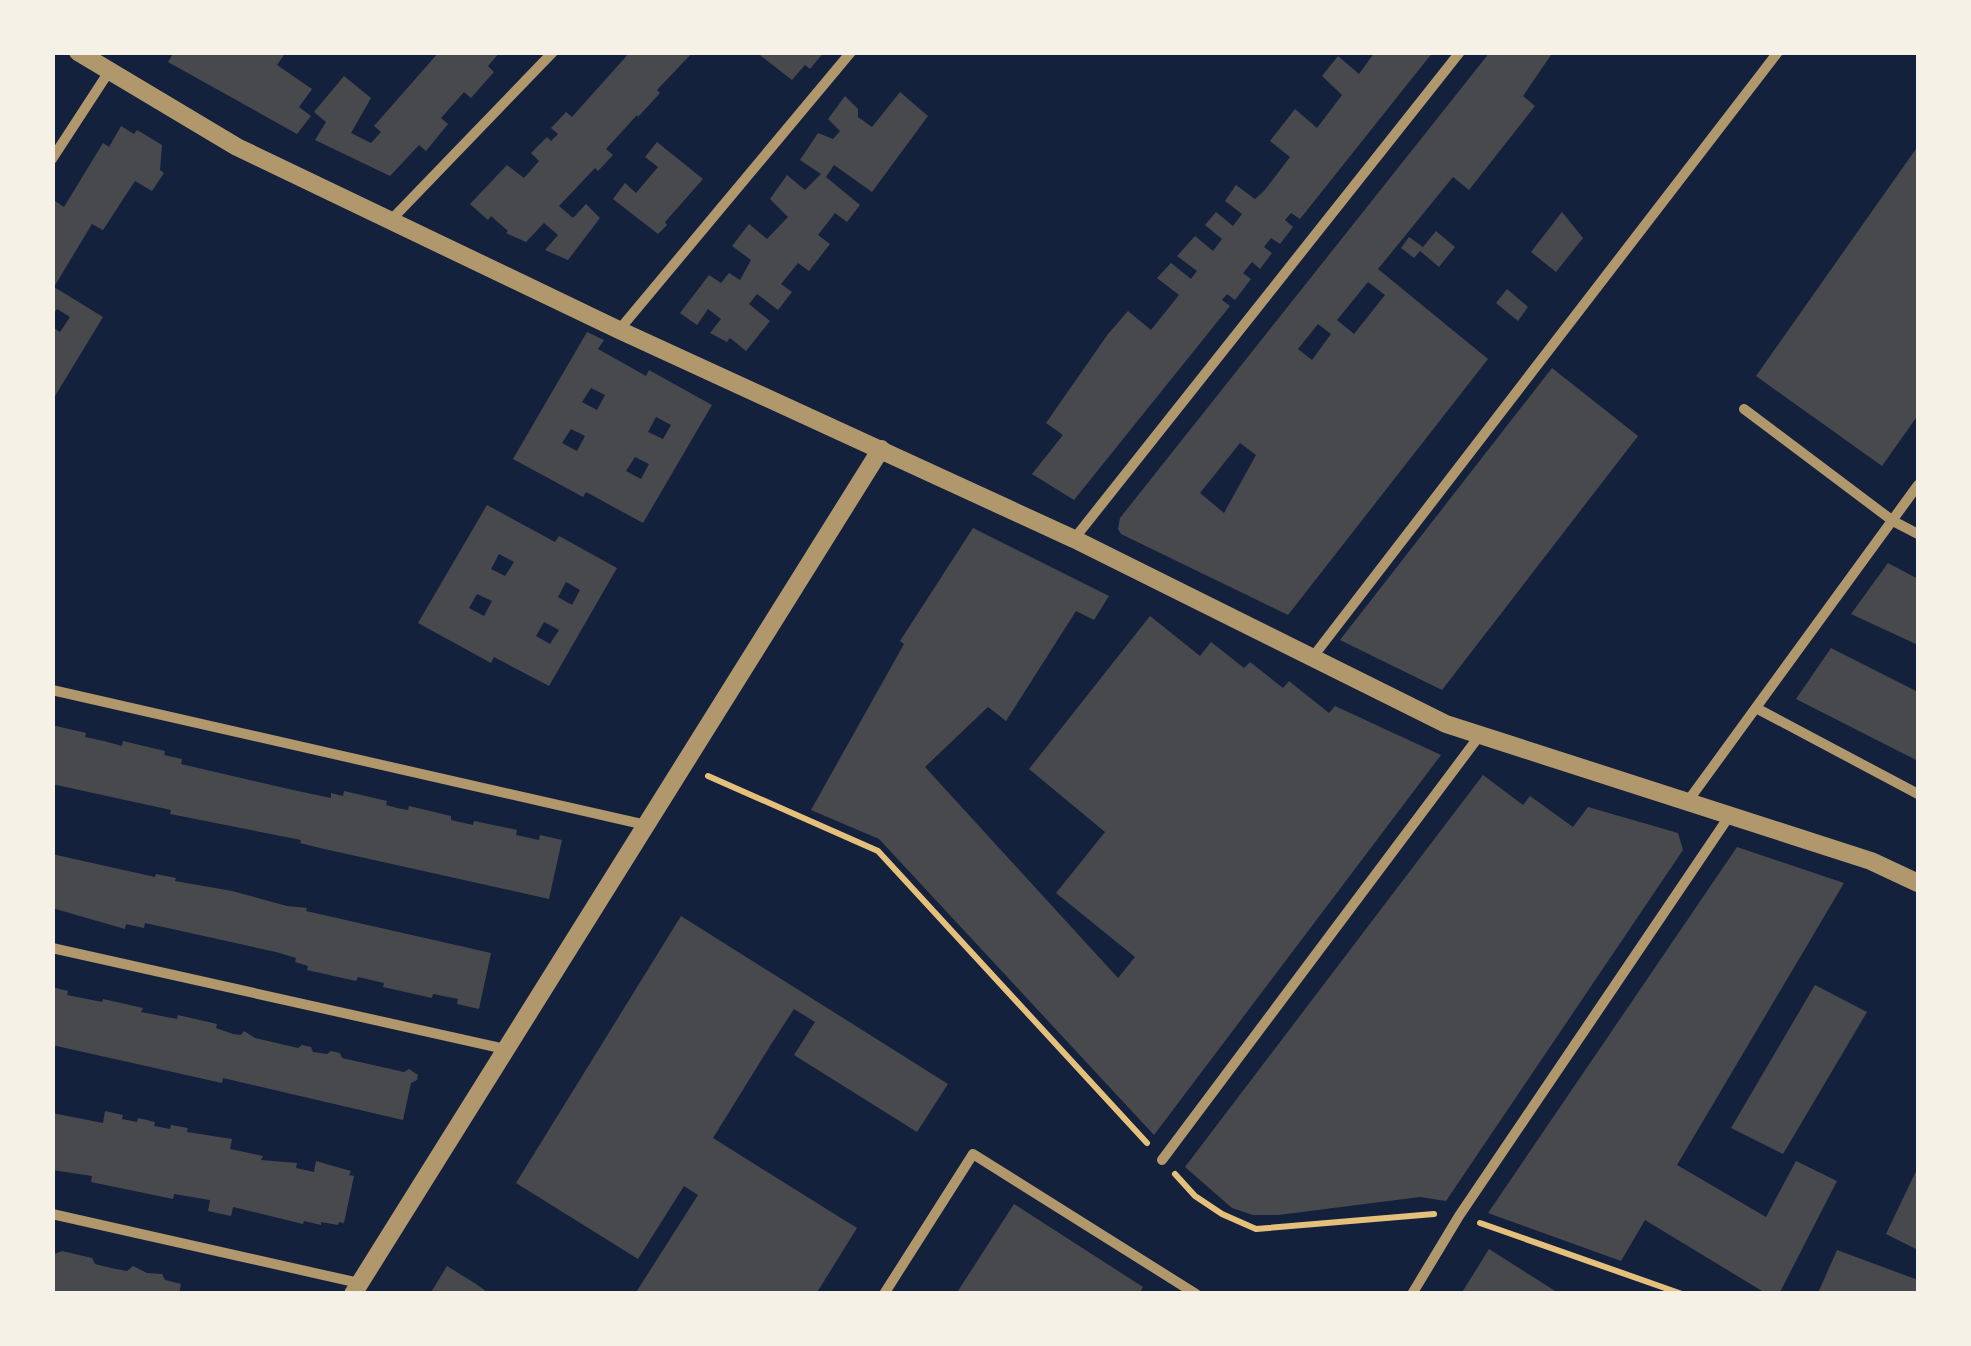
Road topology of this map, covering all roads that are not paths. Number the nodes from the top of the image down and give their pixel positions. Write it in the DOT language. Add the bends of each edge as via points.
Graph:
graph roads {
  1 [pos="78,52"];
  2 [pos="554,52"];
  3 [pos="851,52"];
  4 [pos="1460,52"];
  5 [pos="1778,52"];
  6 [pos="110,70"];
  7 [pos="52,160"];
  8 [pos="391,220"];
  9 [pos="618,330"];
  10 [pos="1744,409"];
  11 [pos="881,449"];
  12 [pos="1918,485"];
  13 [pos="1893,520"];
  14 [pos="1918,534"];
  15 [pos="1074,539"];
  16 [pos="1312,658"];
  17 [pos="52,690"];
  18 [pos="1756,708"];
  19 [pos="1480,735"];
  20 [pos="1918,794"];
  21 [pos="1688,801"];
  22 [pos="1730,814"];
  23 [pos="646,825"];
  24 [pos="1918,882"];
  25 [pos="52,948"];
  26 [pos="505,1049"];
  27 [pos="1162,1160"];
  28 [pos="52,1214"];
  29 [pos="356,1288"];
  30 [pos="884,1294"];
  31 [pos="1196,1294"];
  32 [pos="1412,1294"];
  1 -- 6 [label="street"];
  2 -- 8 [label="street"];
  3 -- 9 [label="street"];
  4 -- 15 [label="street"];
  5 -- 16 [label="street"];
  6 -- 7 [label="street"];
  6 -- 8 [label="street" via="237,147"];
  8 -- 9 [label="street"];
  9 -- 11 [label="street"];
  10 -- 13 [label="street"];
  11 -- 15 [label="street"];
  11 -- 23 [label="street"];
  12 -- 13 [label="street"];
  13 -- 14 [label="street"];
  13 -- 18 [label="street"];
  15 -- 16 [label="street"];
  16 -- 19 [label="street"];
  17 -- 23 [label="street"];
  18 -- 20 [label="street"];
  18 -- 21 [label="street"];
  19 -- 21 [label="street"];
  19 -- 27 [label="street"];
  21 -- 22 [label="street"];
  22 -- 24 [label="street"];
  22 -- 32 [label="street"];
  23 -- 26 [label="street"];
  25 -- 26 [label="street"];
  26 -- 29 [label="street"];
  28 -- 29 [label="street"];
  30 -- 31 [label="street" via="973,1154"];
}
